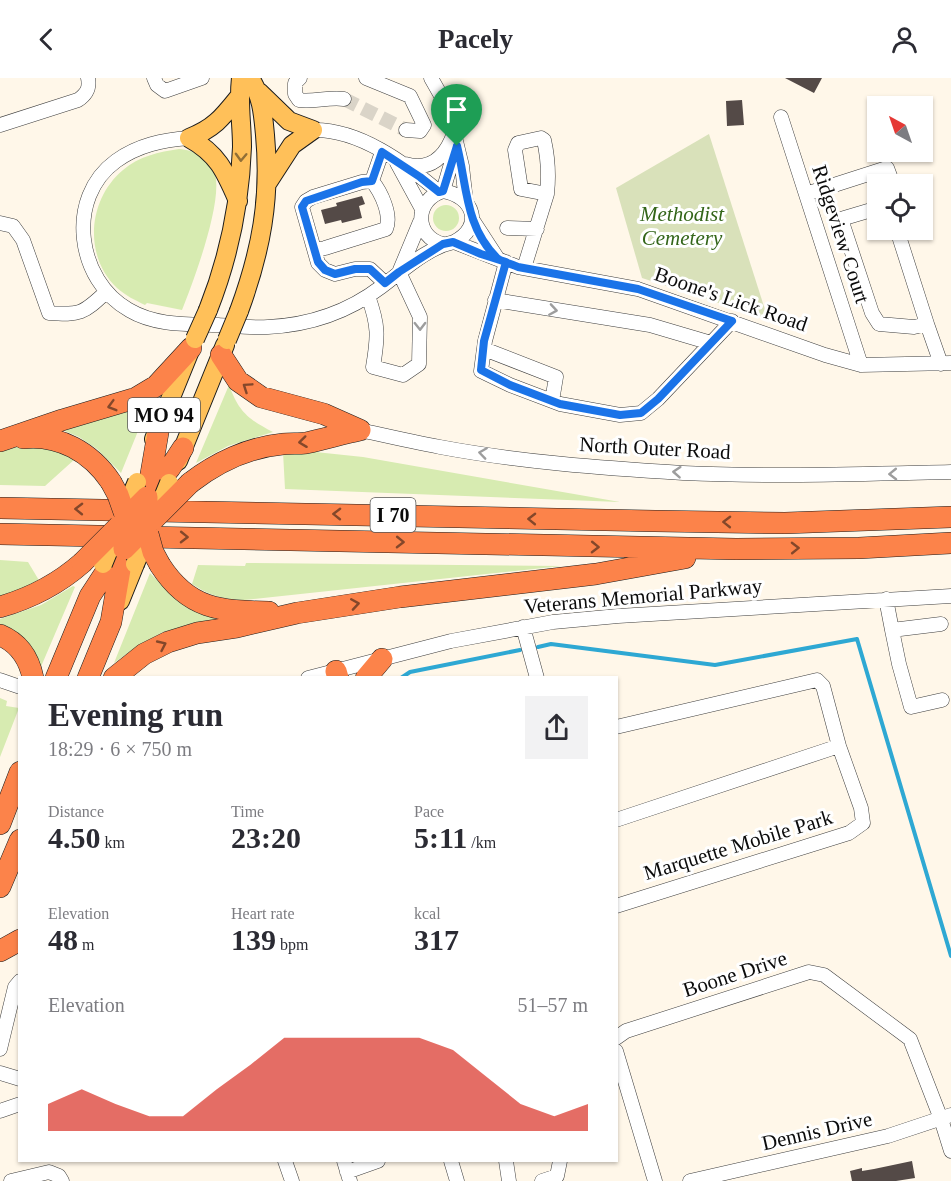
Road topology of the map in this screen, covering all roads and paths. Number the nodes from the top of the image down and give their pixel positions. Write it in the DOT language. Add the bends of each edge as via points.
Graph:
graph roads {
  1 [pos="88,78"];
  2 [pos="154,78"];
  3 [pos="202,78"];
  4 [pos="241,78"];
  5 [pos="300,78"];
  6 [pos="366,78"];
  7 [pos="434,83"];
  8 [pos="254,85"];
  9 [pos="410,96"];
  10 [pos="238,98"];
  11 [pos="344,99"];
  12 [pos="781,117"];
  13 [pos="0,125"];
  14 [pos="313,130"];
  15 [pos="406,130"];
  16 [pos="189,138"];
  17 [pos="455,139"];
  18 [pos="382,152"];
  19 [pos="396,162"];
  20 [pos="867,174"];
  21 [pos="868,174"];
  22 [pos="889,174"];
  23 [pos="372,181"];
  24 [pos="268,182"];
  25 [pos="441,192"];
  26 [pos="547,194"];
  27 [pos="806,194"];
  28 [pos="238,201"];
  29 [pos="466,201"];
  30 [pos="867,211"];
  31 [pos="421,215"];
  32 [pos="472,219"];
  33 [pos="841,219"];
  34 [pos="0,224"];
  35 [pos="816,224"];
  36 [pos="507,228"];
  37 [pos="537,229"];
  38 [pos="900,240"];
  39 [pos="448,243"];
  40 [pos="315,248"];
  41 [pos="502,260"];
  42 [pos="524,268"];
  43 [pos="399,272"];
  44 [pos="385,283"];
  45 [pos="106,292"];
  46 [pos="368,296"];
  47 [pos="495,300"];
  48 [pos="732,321"];
  49 [pos="927,324"];
  50 [pos="711,343"];
  51 [pos="193,344"];
  52 [pos="484,345"];
  53 [pos="224,348"];
  54 [pos="946,363"];
  55 [pos="861,365"];
  56 [pos="552,401"];
  57 [pos="159,427"];
  58 [pos="360,430"];
  59 [pos="1,440"];
  60 [pos="183,448"];
  61 [pos="951,472"];
  62 [pos="152,485"];
  63 [pos="951,502"];
  64 [pos="0,508"];
  65 [pos="951,517"];
  66 [pos="123,519"];
  67 [pos="866,521"];
  68 [pos="149,526"];
  69 [pos="0,534"];
  70 [pos="951,543"];
  71 [pos="736,549"];
  72 [pos="119,561"];
  73 [pos="951,596"];
  74 [pos="886,599"];
  75 [pos="0,606"];
  76 [pos="297,613"];
  77 [pos="941,624"];
  78 [pos="523,627"];
  79 [pos="892,630"];
  80 [pos="0,635"];
  81 [pos="382,659"];
  82 [pos="337,674"];
  83 [pos="27,676"];
  84 [pos="56,676"];
  85 [pos="89,676"];
  86 [pos="116,676"];
  87 [pos="368,676"];
  88 [pos="536,676"];
  89 [pos="18,679"];
  90 [pos="0,680"];
  91 [pos="942,700"];
  92 [pos="618,727"];
  93 [pos="839,746"];
  94 [pos="18,776"];
  95 [pos="4,803"];
  96 [pos="618,819"];
  97 [pos="0,824"];
  98 [pos="15,850"];
  99 [pos="18,873"];
  100 [pos="0,887"];
  101 [pos="618,905"];
  102 [pos="18,941"];
  103 [pos="0,951"];
  104 [pos="18,983"];
  105 [pos="618,1037"];
  106 [pos="0,1049"];
  107 [pos="618,1058"];
  108 [pos="0,1073"];
  109 [pos="18,1078"];
  110 [pos="18,1105"];
  111 [pos="0,1111"];
  112 [pos="946,1117"];
  113 [pos="951,1151"];
  114 [pos="285,1162"];
  115 [pos="375,1162"];
  116 [pos="451,1162"];
  117 [pos="506,1162"];
  118 [pos="560,1162"];
  119 [pos="347,1171"];
  120 [pos="11,1181"];
  121 [pos="62,1181"];
  122 [pos="292,1181"];
  123 [pos="457,1181"];
  124 [pos="509,1181"];
  125 [pos="542,1181"];
  126 [pos="655,1181"];
  127 [pos="690,1181"];
  1 -- 13 [label="street" via="87,92 78,100"];
  2 -- 3 [label="street" via="165,91"];
  4 -- 10 [label="main road"];
  5 -- 11 [label="street" via="295,83 299,100"];
  6 -- 9 [label="street"];
  7 -- 9 [label="street"];
  7 -- 17 [label="street" via="448,108"];
  8 -- 14 [label="main road" via="289,122"];
  8 -- 24 [label="main road" via="263,118"];
  9 -- 15 [label="street" via="424,125 420,131"];
  10 -- 16 [label="main road" via="215,125"];
  10 -- 28 [label="main road, one-way" via="242,143"];
  12 -- 27 [label="street, Ridgeview Court"];
  14 -- 18 [label="street" via="340,132"];
  14 -- 24 [label="main road" via="292,145"];
  16 -- 28 [label="main road" via="216,158"];
  16 -- 45 [label="street" via="133,150 102,174 93,190 84,219 84,245 87,261"];
  17 -- 19 [label="street" via="437,161 428,165"];
  17 -- 25 [label="street"];
  17 -- 29 [label="street"];
  18 -- 19 [label="street"];
  18 -- 23 [label="street"];
  19 -- 25 [label="street"];
  19 -- 31 [label="street"];
  20 -- 27 [label="street"];
  21 -- 22 [label="street" via="887,168"];
  23 -- 40 [label="street" via="306,201 302,207"];
  23 -- 40 [label="street" via="380,191 386,229"];
  24 -- 53 [label="main road, bridge" via="261,240 251,279"];
  25 -- 29 [label="street"];
  25 -- 31 [label="street" via="429,198"];
  26 -- 26 [label="street" via="549,173 544,140 518,143 515,150 521,189"];
  26 -- 37 [label="street"];
  27 -- 35 [label="street, Ridgeview Court"];
  28 -- 51 [label="main road, bridge" via="220,279"];
  29 -- 32 [label="street"];
  30 -- 33 [label="street"];
  31 -- 39 [label="street" via="426,235"];
  31 -- 43 [label="street"];
  32 -- 39 [label="street" via="467,233"];
  32 -- 41 [label="street"];
  33 -- 35 [label="street"];
  33 -- 49 [label="street" via="868,305 879,324"];
  34 -- 45 [label="street" via="13,226 23,240 49,313 75,314"];
  35 -- 55 [label="street, Ridgeview Court"];
  36 -- 37 [label="street"];
  37 -- 42 [label="street"];
  38 -- 49 [label="street"];
  39 -- 41 [label="street, Boone's Lick Road"];
  39 -- 43 [label="street"];
  40 -- 44 [label="street" via="318,262 325,270 335,274 370,269"];
  41 -- 42 [label="street, Boone's Lick Road"];
  41 -- 47 [label="street"];
  42 -- 48 [label="street, Boone's Lick Road" via="638,289"];
  43 -- 44 [label="street"];
  43 -- 46 [label="street, one-way" via="420,317 419,364 404,375 373,367 378,336"];
  44 -- 46 [label="street"];
  45 -- 46 [label="street" via="128,310 157,321 257,327 309,322"];
  47 -- 50 [label="street, one-way" via="650,325"];
  47 -- 52 [label="street"];
  48 -- 50 [label="street"];
  48 -- 55 [label="street, Boone's Lick Road"];
  49 -- 54 [label="street"];
  50 -- 56 [label="street" via="641,413 620,415"];
  51 -- 57 [label="main road, MO 94"];
  51 -- 59 [label="highway, one-way" via="162,381 140,397"];
  52 -- 56 [label="street" via="481,370"];
  52 -- 56 [label="street" via="556,376"];
  58 -- 53 [label="highway, one-way" via="324,414 261,397 238,381"];
  53 -- 60 [label="main road"];
  54 -- 55 [label="street, Boone's Lick Road"];
  57 -- 62 [label="highway"];
  61 -- 58 [label="street, North Outer Road, one-way" via="811,476 673,472 482,453"];
  58 -- 68 [label="highway, one-way, bridge" via="239,454 190,483"];
  59 -- 66 [label="highway, bridge" via="55,440 88,456 111,482"];
  60 -- 62 [label="highway"];
  62 -- 66 [label="highway, bridge"];
  62 -- 68 [label="highway, bridge"];
  63 -- 67 [label="highway"];
  67 -- 64 [label="highway, I 70, one-way" via="655,522"];
  65 -- 67 [label="highway, I 70"];
  66 -- 72 [label="highway, bridge"];
  66 -- 75 [label="highway, bridge" via="82,563 58,582 21,601"];
  68 -- 72 [label="highway, bridge"];
  68 -- 76 [label="highway, bridge" via="160,565 183,592 215,609"];
  69 -- 71 [label="highway, I 70, one-way"];
  71 -- 70 [label="highway, I 70, one-way"];
  76 -- 71 [label="highway, one-way" via="596,574"];
  72 -- 84 [label="highway" via="90,596"];
  72 -- 85 [label="highway" via="111,622"];
  73 -- 74 [label="street, Veterans Memorial Parkway"];
  74 -- 78 [label="street, Veterans Memorial Parkway" via="618,616"];
  74 -- 79 [label="street"];
  86 -- 76 [label="highway, one-way" via="144,654 168,642"];
  77 -- 79 [label="street"];
  78 -- 81 [label="street, Veterans Memorial Parkway"];
  78 -- 88 [label="street"];
  79 -- 91 [label="street" via="912,707"];
  80 -- 83 [label="highway" via="22,650"];
  81 -- 82 [label="street, Veterans Memorial Parkway"];
  81 -- 87 [label="highway"];
  89 -- 90 [label="street"];
  92 -- 93 [label="street, Marquette Mobile Park" via="817,680 823,686"];
  93 -- 96 [label="street"];
  93 -- 101 [label="street, Marquette Mobile Park" via="861,808 862,823 856,828"];
  94 -- 95 [label="highway"];
  95 -- 97 [label="highway"];
  98 -- 99 [label="highway"];
  98 -- 100 [label="highway"];
  102 -- 103 [label="highway"];
  104 -- 106 [label="street"];
  105 -- 112 [label="street, Boone Drive" via="809,972 824,975 910,1039"];
  107 -- 126 [label="street"];
  108 -- 109 [label="street"];
  110 -- 111 [label="street"];
  112 -- 113 [label="street, Boone Drive"];
  112 -- 127 [label="street, Dennis Drive" via="888,1136"];
  114 -- 122 [label="street"];
  115 -- 119 [label="street"];
  116 -- 123 [label="street"];
  117 -- 124 [label="street"];
  118 -- 125 [label="street" via="557,1176"];
  120 -- 121 [label="street" via="49,1172"];
}
